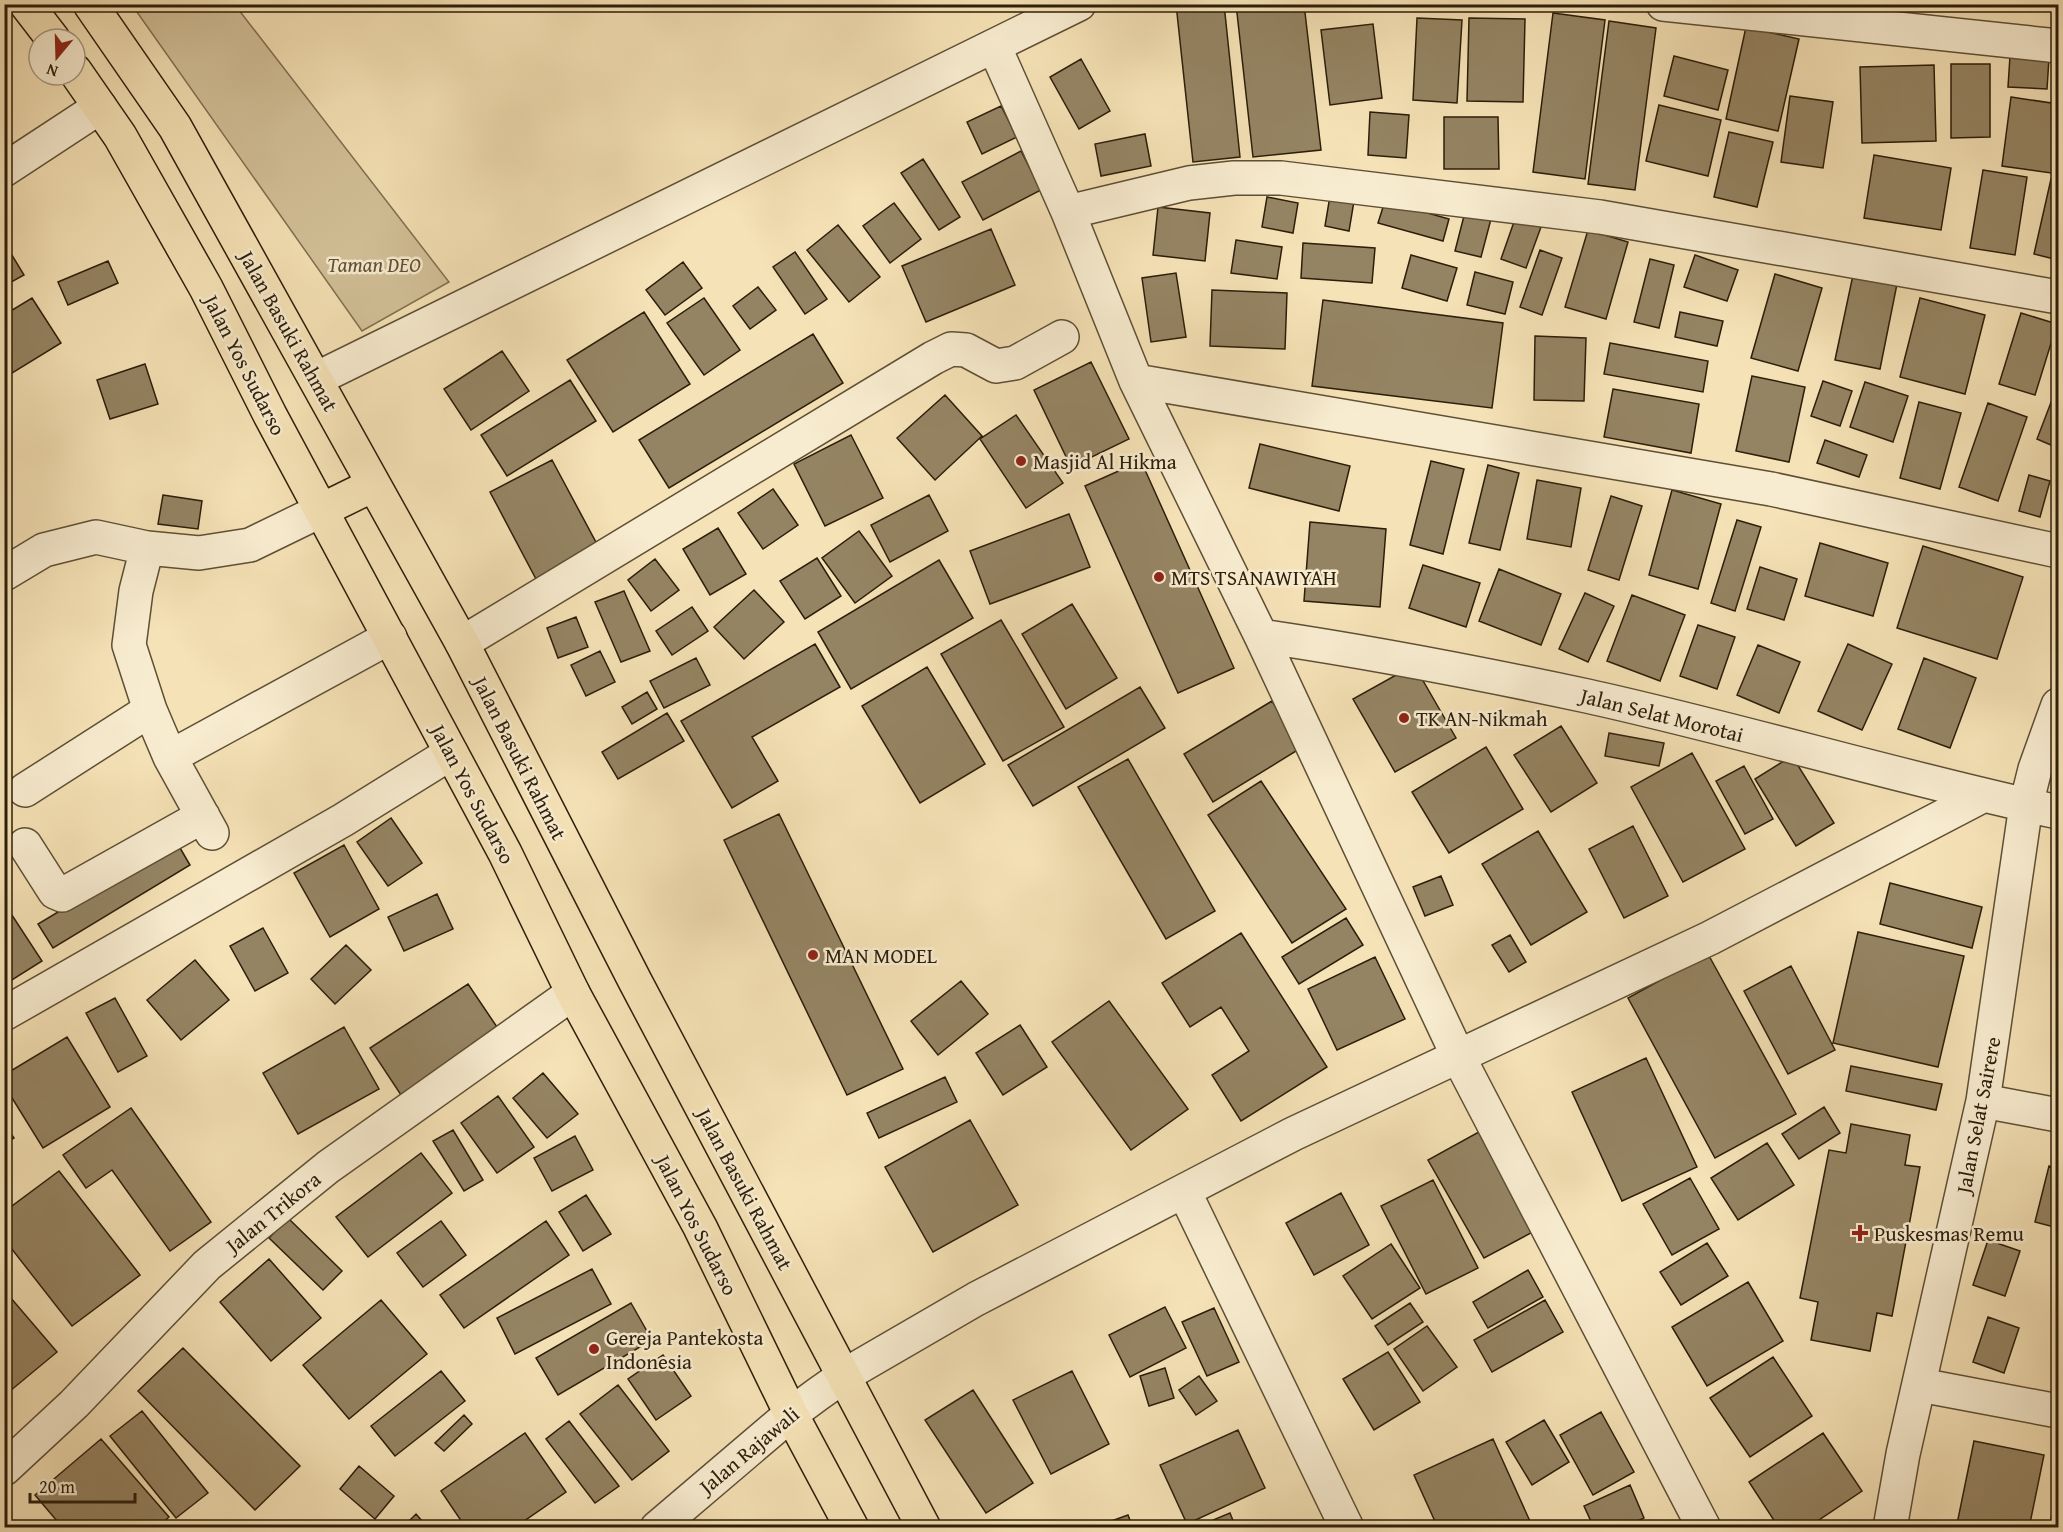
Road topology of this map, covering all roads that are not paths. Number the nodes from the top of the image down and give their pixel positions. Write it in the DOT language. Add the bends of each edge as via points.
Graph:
graph roads {
  1 [pos="26,4"];
  2 [pos="90,4"];
  3 [pos="1079,4"];
  4 [pos="1664,4"];
  5 [pos="43,27"];
  6 [pos="2058,46"];
  7 [pos="995,48"];
  8 [pos="86,87"];
  9 [pos="100,107"];
  10 [pos="4,170"];
  11 [pos="1068,212"];
  12 [pos="2058,297"];
  13 [pos="1062,337"];
  14 [pos="315,379"];
  15 [pos="1136,381"];
  16 [pos="373,485"];
  17 [pos="322,510"];
  18 [pos="147,548"];
  19 [pos="2058,551"];
  20 [pos="4,574"];
  21 [pos="1261,636"];
  22 [pos="390,638"];
  23 [pos="462,643"];
  24 [pos="2058,705"];
  25 [pos="150,710"];
  26 [pos="451,753"];
  27 [pos="170,757"];
  28 [pos="25,790"];
  29 [pos="1982,796"];
  30 [pos="2026,805"];
  31 [pos="2058,812"];
  32 [pos="26,845"];
  33 [pos="573,993"];
  34 [pos="4,1014"];
  35 [pos="1458,1056"];
  36 [pos="1983,1101"];
  37 [pos="2058,1115"];
  38 [pos="1184,1191"];
  39 [pos="845,1375"];
  40 [pos="1920,1385"];
  41 [pos="2058,1411"];
  42 [pos="791,1414"];
  43 [pos="4,1469"];
  44 [pos="657,1527"];
  45 [pos="852,1527"];
  46 [pos="924,1527"];
  47 [pos="1347,1527"];
  48 [pos="1704,1527"];
  49 [pos="1890,1527"];
  1 -- 5 [label="highway"];
  2 -- 14 [label="highway, Jalan Basuki Rahmat" via="175,127"];
  3 -- 7 [label="street"];
  4 -- 6 [label="street"];
  7 -- 11 [label="street"];
  7 -- 14 [label="street"];
  8 -- 9 [label="highway, Jalan Yos Sudarso"];
  9 -- 10 [label="street"];
  9 -- 17 [label="highway, Jalan Yos Sudarso" via="206,288"];
  11 -- 12 [label="street" via="1189,183 1281,178 1600,217"];
  11 -- 15 [label="street"];
  13 -- 23 [label="street" via="1015,363 996,366 966,350 951,349 933,358"];
  14 -- 16 [label="highway, Jalan Basuki Rahmat"];
  15 -- 19 [label="street" via="1771,489"];
  15 -- 21 [label="street"];
  16 -- 17 [label="highway"];
  16 -- 23 [label="highway, Jalan Basuki Rahmat"];
  17 -- 18 [label="street" via="250,545 199,553"];
  17 -- 22 [label="highway, Jalan Yos Sudarso"];
  18 -- 20 [label="street" via="96,537 44,550"];
  18 -- 25 [label="street" via="129,645"];
  21 -- 29 [label="street, Jalan Selat Morotai" via="1588,696"];
  21 -- 35 [label="street"];
  22 -- 26 [label="highway, Jalan Yos Sudarso"];
  22 -- 27 [label="street"];
  23 -- 39 [label="highway, Jalan Basuki Rahmat" via="640,992"];
  24 -- 30 [label="street, Jalan Selat Sairere"];
  25 -- 27 [label="street"];
  25 -- 28 [label="street"];
  26 -- 33 [label="highway, Jalan Yos Sudarso" via="505,852"];
  26 -- 34 [label="street" via="343,820"];
  27 -- 32 [label="street" via="208,824 62,896 54,892"];
  29 -- 30 [label="street, Jalan Selat Morotai"];
  29 -- 35 [label="street, Jalan Rajawali" via="1710,938"];
  30 -- 31 [label="street, Jalan Selat Morotai"];
  30 -- 36 [label="street, Jalan Selat Sairere"];
  33 -- 42 [label="highway, Jalan Yos Sudarso" via="700,1227"];
  33 -- 43 [label="street, Jalan Trikora" via="328,1167 207,1265 74,1404"];
  35 -- 38 [label="street, Jalan Rajawali"];
  35 -- 48 [label="street"];
  36 -- 37 [label="street"];
  36 -- 40 [label="street, Jalan Selat Sairere"];
  38 -- 39 [label="street, Jalan Rajawali" via="976,1299"];
  38 -- 47 [label="street"];
  39 -- 42 [label="street, Jalan Rajawali"];
  39 -- 46 [label="highway, Jalan Basuki Rahmat"];
  40 -- 41 [label="street"];
  40 -- 49 [label="street, Jalan Selat Sairere"];
  42 -- 44 [label="street, Jalan Rajawali"];
  42 -- 45 [label="highway, Jalan Yos Sudarso"];
}
